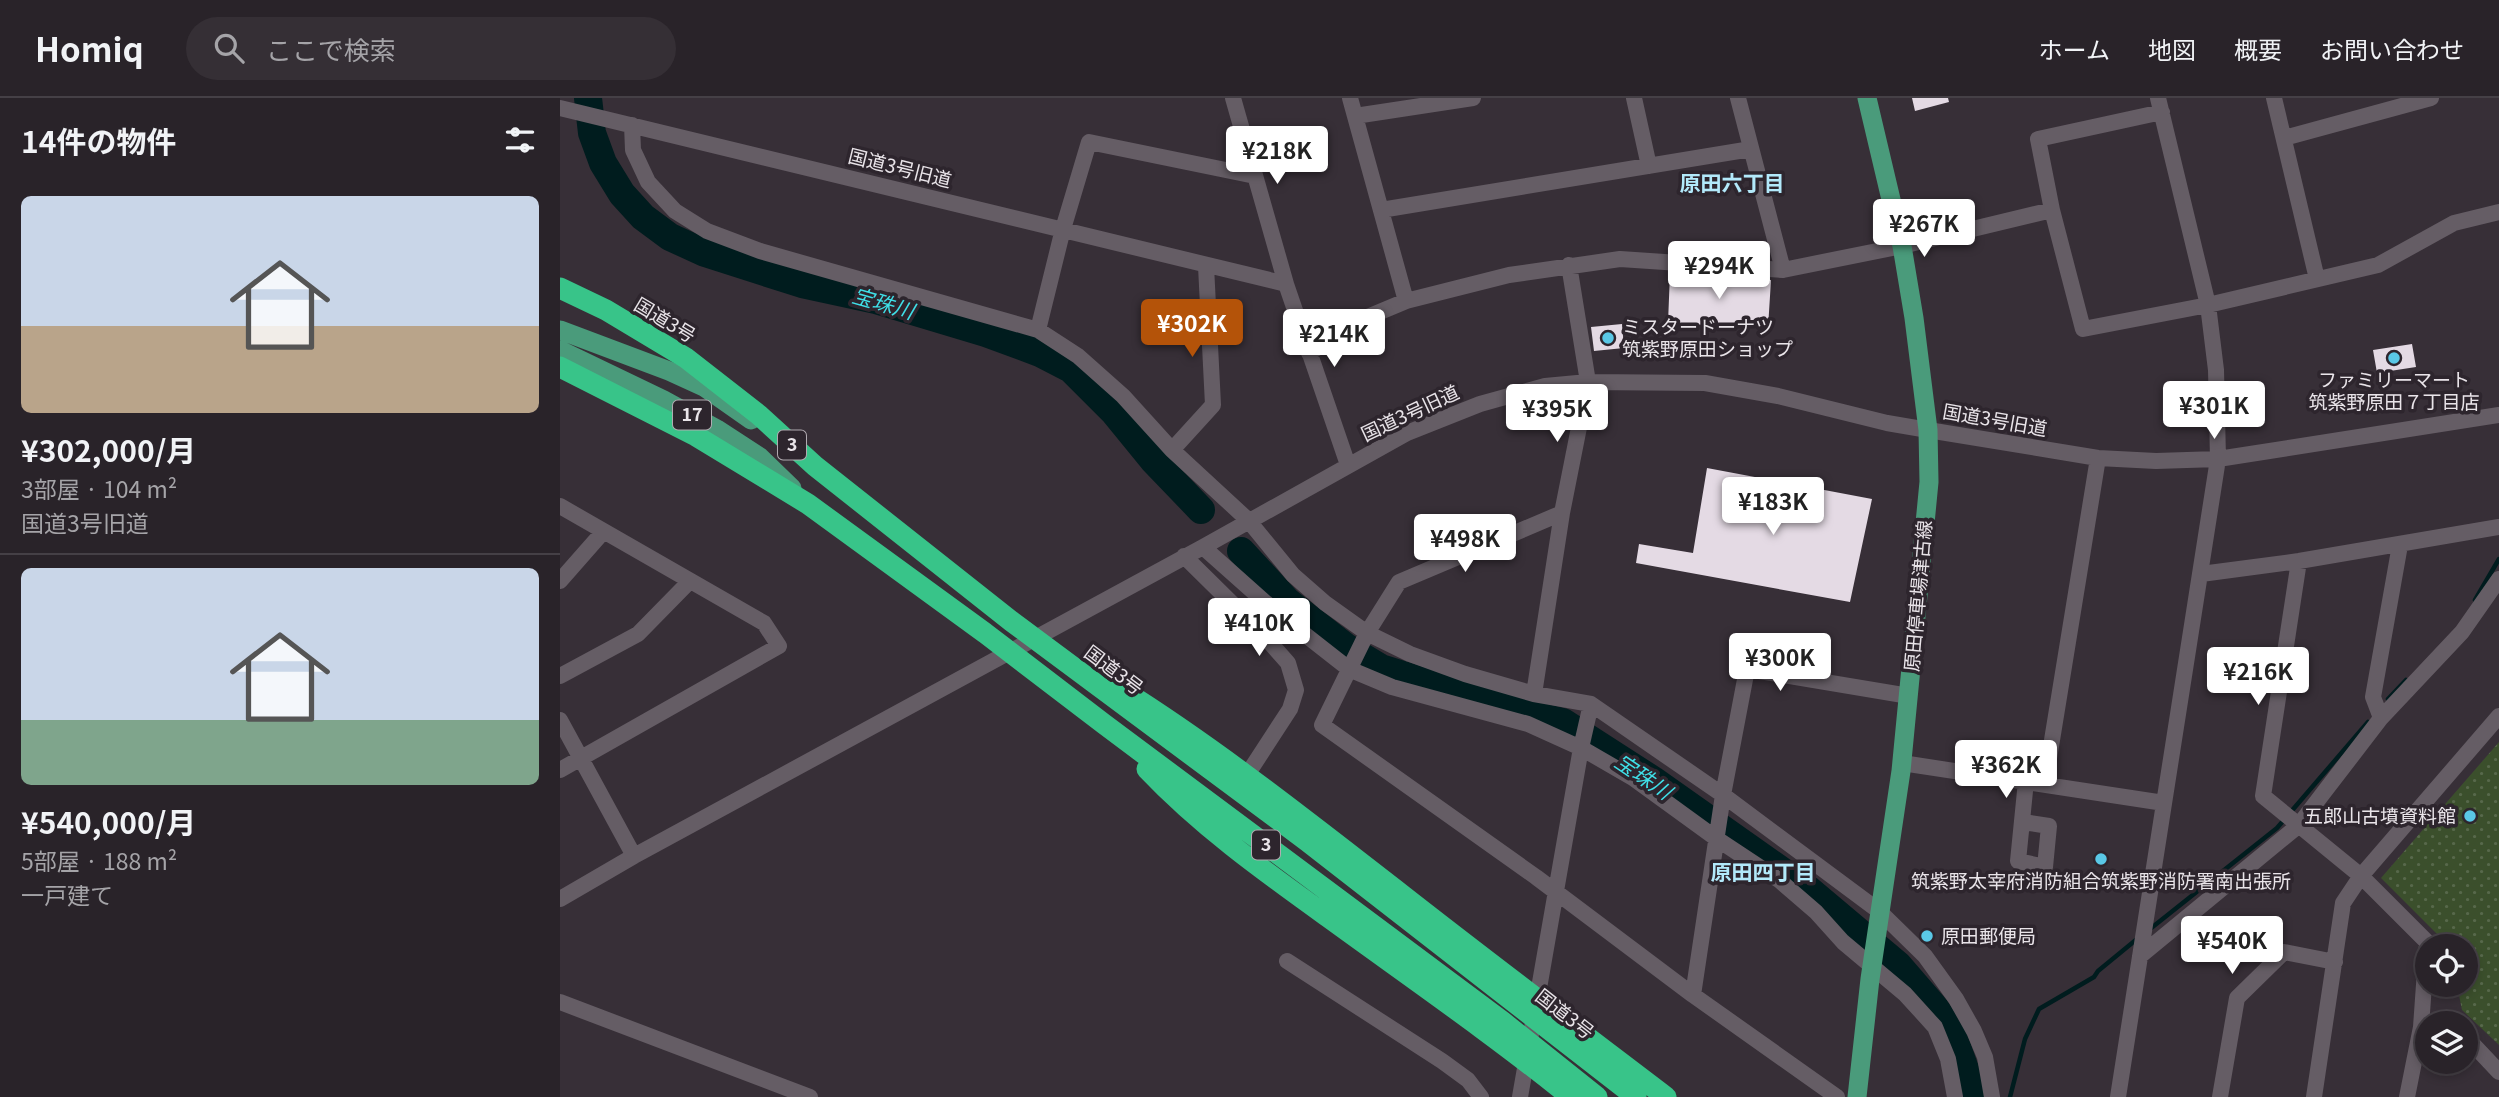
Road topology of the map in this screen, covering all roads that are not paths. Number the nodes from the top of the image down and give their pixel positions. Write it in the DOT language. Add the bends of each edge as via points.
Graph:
graph roads {
  1 [pos="1233,98"];
  2 [pos="1350,98"];
  3 [pos="1473,98"];
  4 [pos="1634,98"];
  5 [pos="1738,98"];
  6 [pos="1867,98"];
  7 [pos="2274,98"];
  8 [pos="2431,98"];
  9 [pos="2160,105"];
  10 [pos="565,109"];
  11 [pos="1355,116"];
  12 [pos="624,123"];
  13 [pos="2284,138"];
  14 [pos="1751,149"];
  15 [pos="1649,166"];
  16 [pos="1255,176"];
  17 [pos="1381,210"];
  18 [pos="2052,210"];
  19 [pos="2499,212"];
  20 [pos="1063,229"];
  21 [pos="1902,246"];
  22 [pos="1569,265"];
  23 [pos="1206,266"];
  24 [pos="1783,270"];
  25 [pos="2317,279"];
  26 [pos="1286,284"];
  27 [pos="560,288"];
  28 [pos="1406,301"];
  29 [pos="2208,305"];
  30 [pos="560,330"];
  31 [pos="1038,330"];
  32 [pos="560,350"];
  33 [pos="1309,353"];
  34 [pos="560,367"];
  35 [pos="1588,382"];
  36 [pos="2499,415"];
  37 [pos="1928,430"];
  38 [pos="1172,450"];
  39 [pos="2098,458"];
  40 [pos="2218,459"];
  41 [pos="1348,465"];
  42 [pos="815,466"];
  43 [pos="808,504"];
  44 [pos="560,506"];
  45 [pos="1562,513"];
  46 [pos="1248,520"];
  47 [pos="2499,527"];
  48 [pos="603,532"];
  49 [pos="2400,545"];
  50 [pos="1203,547"];
  51 [pos="1184,556"];
  52 [pos="2299,561"];
  53 [pos="2201,574"];
  54 [pos="2499,579"];
  55 [pos="560,581"];
  56 [pos="689,582"];
  57 [pos="1367,633"];
  58 [pos="1349,669"];
  59 [pos="1077,671"];
  60 [pos="560,676"];
  61 [pos="1534,694"];
  62 [pos="1909,696"];
  63 [pos="1591,704"];
  64 [pos="2499,716"];
  65 [pos="2381,718"];
  66 [pos="560,720"];
  67 [pos="1104,724"];
  68 [pos="1581,748"];
  69 [pos="581,760"];
  70 [pos="1902,763"];
  71 [pos="560,771"];
  72 [pos="1247,775"];
  73 [pos="2026,781"];
  74 [pos="2045,783"];
  75 [pos="1723,795"];
  76 [pos="2164,803"];
  77 [pos="2023,822"];
  78 [pos="2298,826"];
  79 [pos="1717,839"];
  80 [pos="634,856"];
  81 [pos="2361,876"];
  82 [pos="560,899"];
  83 [pos="1880,911"];
  84 [pos="2140,956"];
  85 [pos="1287,961"];
  86 [pos="2335,962"];
  87 [pos="1872,966"];
  88 [pos="1516,994"];
  89 [pos="1693,995"];
  90 [pos="560,1002"];
  91 [pos="2425,1011"];
  92 [pos="2478,1050"];
  93 [pos="2415,1065"];
  94 [pos="2499,1072"];
  95 [pos="766,1089"];
  96 [pos="810,1097"];
  97 [pos="1481,1097"];
  98 [pos="1520,1097"];
  99 [pos="1571,1097"];
  100 [pos="1597,1097"];
  101 [pos="1636,1097"];
  102 [pos="1667,1097"];
  103 [pos="1837,1097"];
  104 [pos="1857,1097"];
  105 [pos="1955,1097"];
  106 [pos="1992,1097"];
  107 [pos="2118,1097"];
  108 [pos="2220,1097"];
  109 [pos="2314,1097"];
  110 [pos="2407,1097"];
  1 -- 16 [label="street"];
  2 -- 11 [label="street"];
  3 -- 11 [label="street"];
  4 -- 15 [label="street"];
  5 -- 14 [label="street"];
  6 -- 21 [label="main road, 原田停車場津古線"];
  7 -- 13 [label="street"];
  8 -- 13 [label="street"];
  9 -- 18 [label="street" via="2038,139"];
  9 -- 29 [label="street"];
  10 -- 12 [label="street, 国道3号旧道"];
  11 -- 17 [label="street"];
  12 -- 20 [label="street, 国道3号旧道"];
  12 -- 31 [label="street" via="648,182 675,211 707,231 760,251"];
  13 -- 25 [label="street"];
  14 -- 15 [label="street"];
  14 -- 24 [label="street"];
  15 -- 17 [label="street"];
  16 -- 20 [label="street" via="1089,142"];
  16 -- 26 [label="street"];
  17 -- 28 [label="street"];
  18 -- 21 [label="street"];
  18 -- 29 [label="street" via="2083,329"];
  19 -- 25 [label="street" via="2454,223 2378,265"];
  20 -- 23 [label="street, 国道3号旧道"];
  20 -- 31 [label="street"];
  21 -- 24 [label="street"];
  21 -- 37 [label="main road, 原田停車場津古線"];
  22 -- 24 [label="street" via="1619,259"];
  22 -- 28 [label="street"];
  22 -- 35 [label="street"];
  23 -- 26 [label="street, 国道3号旧道"];
  23 -- 38 [label="street" via="1213,405"];
  25 -- 29 [label="street"];
  26 -- 33 [label="street, 国道3号旧道"];
  27 -- 42 [label="highway, 国道3号 / 3" via="686,358"];
  28 -- 33 [label="street" via="1363,319"];
  29 -- 40 [label="street" via="2216,370"];
  30 -- 42 [label="main road, 17" via="704,387"];
  31 -- 38 [label="street" via="1078,356"];
  32 -- 43 [label="main road, 17" via="717,429 761,457"];
  33 -- 41 [label="street, 国道3号旧道"];
  34 -- 43 [label="highway, 3" via="695,436"];
  35 -- 37 [label="street, 国道3号旧道" via="1705,383"];
  35 -- 41 [label="street, 国道3号旧道" via="1545,386 1479,404 1407,433"];
  35 -- 45 [label="street"];
  36 -- 40 [label="street, 国道3号旧道"];
  37 -- 39 [label="street, 国道3号旧道"];
  37 -- 62 [label="main road, 原田停車場津古線" via="1929,482"];
  38 -- 46 [label="street"];
  39 -- 40 [label="street, 国道3号旧道"];
  39 -- 74 [label="street"];
  40 -- 53 [label="street"];
  41 -- 46 [label="street"];
  42 -- 59 [label="highway, 国道3号 / 3"];
  43 -- 67 [label="highway, 3"];
  44 -- 48 [label="street"];
  45 -- 57 [label="street" via="1399,582"];
  45 -- 61 [label="street"];
  46 -- 50 [label="street"];
  46 -- 57 [label="street" via="1293,575"];
  47 -- 49 [label="street"];
  48 -- 55 [label="street"];
  48 -- 56 [label="street"];
  49 -- 52 [label="street"];
  49 -- 65 [label="street" via="2373,697"];
  50 -- 51 [label="street"];
  50 -- 58 [label="street"];
  51 -- 72 [label="street" via="1288,663 1296,690 1290,709"];
  51 -- 80 [label="street"];
  52 -- 53 [label="street"];
  52 -- 78 [label="street" via="2263,796"];
  53 -- 76 [label="street"];
  54 -- 65 [label="street" via="2462,632"];
  56 -- 60 [label="street" via="638,634"];
  56 -- 69 [label="street" via="764,623 779,646"];
  57 -- 58 [label="street"];
  57 -- 61 [label="street" via="1410,654"];
  58 -- 68 [label="street" via="1392,687 1528,724"];
  58 -- 89 [label="street" via="1322,726"];
  59 -- 72 [label="highway" via="1105,679"];
  59 -- 88 [label="highway, 国道3号 / 3"];
  61 -- 63 [label="street"];
  62 -- 70 [label="main road, 原田停車場津古線"];
  62 -- 75 [label="street" via="1747,669"];
  63 -- 68 [label="street"];
  63 -- 75 [label="street"];
  64 -- 81 [label="street"];
  65 -- 78 [label="street"];
  66 -- 69 [label="street"];
  67 -- 99 [label="highway" via="1176,799 1242,855"];
  67 -- 100 [label="highway, 3"];
  68 -- 79 [label="street" via="1633,778"];
  68 -- 98 [label="street"];
  69 -- 71 [label="street"];
  69 -- 80 [label="street"];
  70 -- 73 [label="street"];
  70 -- 83 [label="main road, 原田停車場津古線"];
  72 -- 88 [label="highway"];
  73 -- 74 [label="street"];
  73 -- 77 [label="street"];
  74 -- 76 [label="street"];
  75 -- 79 [label="street"];
  75 -- 83 [label="street"];
  76 -- 84 [label="street"];
  78 -- 81 [label="street"];
  78 -- 84 [label="street"];
  79 -- 87 [label="street" via="1779,880"];
  79 -- 89 [label="street"];
  80 -- 82 [label="street"];
  81 -- 86 [label="street" via="2343,903"];
  81 -- 91 [label="street" via="2427,942"];
  83 -- 87 [label="main road, 原田停車場津古線"];
  83 -- 106 [label="street" via="1924,956 1956,999 1985,1058"];
  84 -- 107 [label="street"];
  85 -- 97 [label="street" via="1468,1080"];
  86 -- 108 [label="street" via="2284,952 2237,998"];
  86 -- 109 [label="street"];
  87 -- 104 [label="main road, 原田停車場津古線"];
  87 -- 105 [label="street" via="1935,1027 1948,1059"];
  88 -- 101 [label="highway, 国道3号 / 3"];
  88 -- 102 [label="highway" via="1545,1006"];
  89 -- 103 [label="street"];
  90 -- 95 [label="street"];
  92 -- 94 [label="street"];
  93 -- 110 [label="street"];
  95 -- 96 [label="street"];
}
